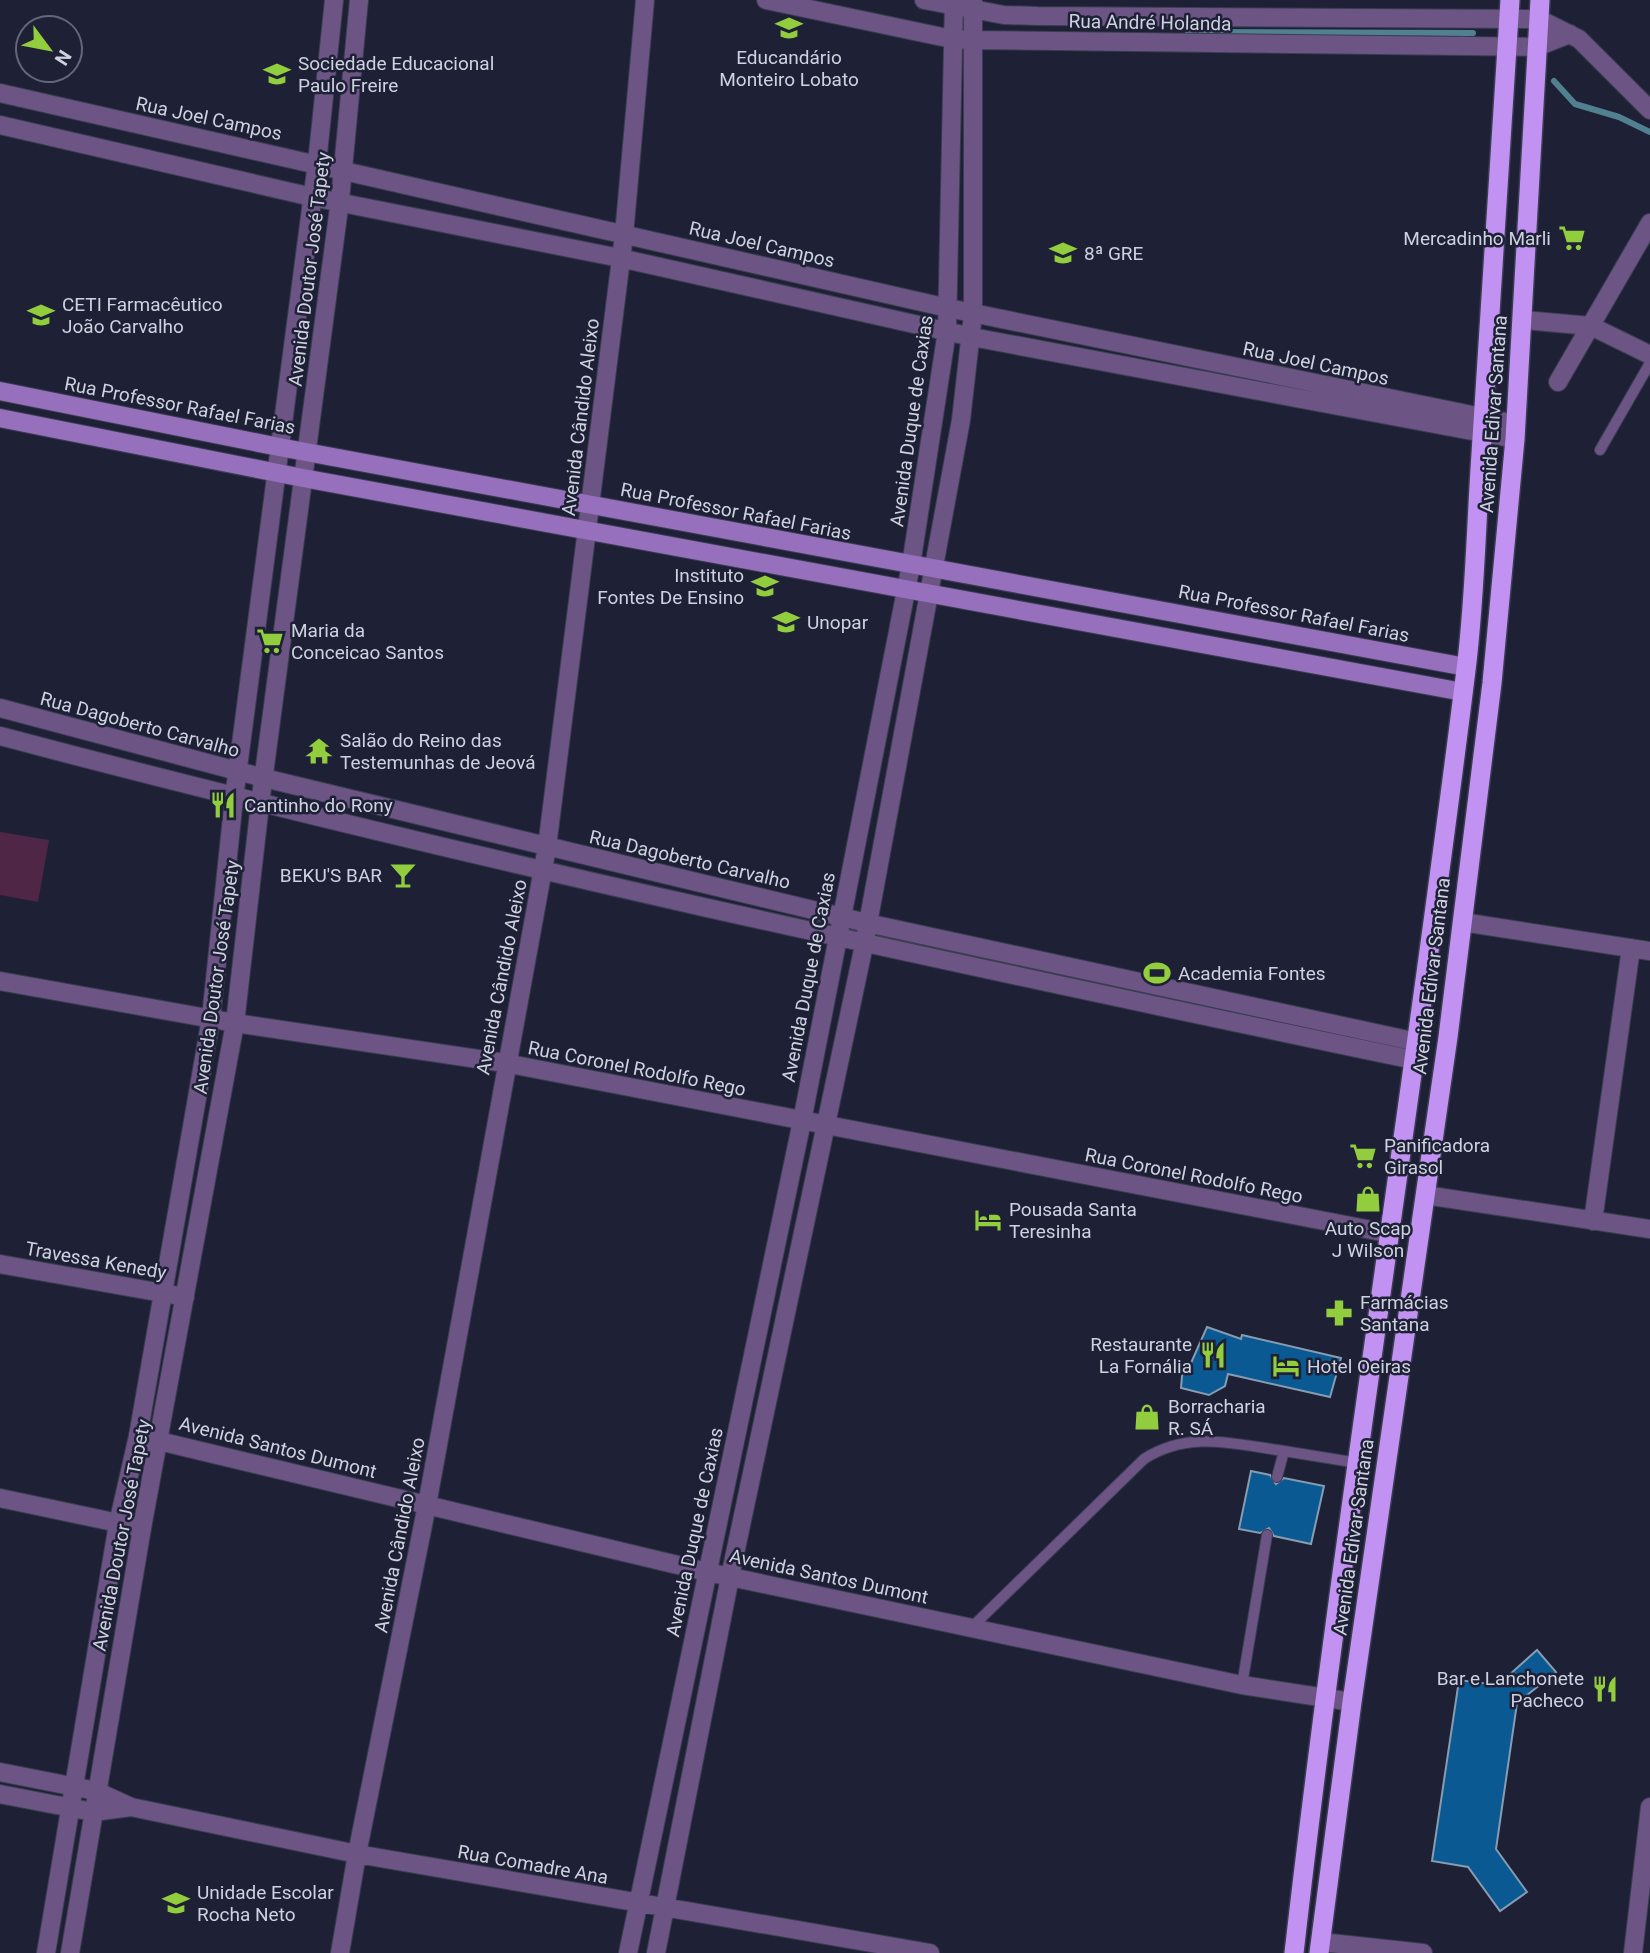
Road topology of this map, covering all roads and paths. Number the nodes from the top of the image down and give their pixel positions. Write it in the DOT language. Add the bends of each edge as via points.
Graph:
graph roads {
  1 [pos="334,0"];
  2 [pos="359,0"];
  3 [pos="645,0"];
  4 [pos="766,0"];
  5 [pos="924,0"];
  6 [pos="1510,0"];
  7 [pos="963,4"];
  8 [pos="1540,10"];
  9 [pos="1509,20"];
  10 [pos="1570,34"];
  11 [pos="952,39"];
  12 [pos="973,40"];
  13 [pos="1506,47"];
  14 [pos="1537,47"];
  15 [pos="0,93"];
  16 [pos="1650,110"];
  17 [pos="0,125"];
  18 [pos="317,163"];
  19 [pos="343,171"];
  20 [pos="312,197"];
  21 [pos="340,200"];
  22 [pos="1650,223"];
  23 [pos="624,235"];
  24 [pos="620,258"];
  25 [pos="948,308"];
  26 [pos="973,314"];
  27 [pos="1523,320"];
  28 [pos="1591,326"];
  29 [pos="947,331"];
  30 [pos="972,337"];
  31 [pos="1650,355"];
  32 [pos="1650,363"];
  33 [pos="1558,382"];
  34 [pos="0,391"];
  35 [pos="0,418"];
  36 [pos="1483,426"];
  37 [pos="1516,432"];
  38 [pos="279,447"];
  39 [pos="1600,450"];
  40 [pos="307,452"];
  41 [pos="275,472"];
  42 [pos="303,478"];
  43 [pos="590,506"];
  44 [pos="587,530"];
  45 [pos="911,565"];
  46 [pos="934,567"];
  47 [pos="906,590"];
  48 [pos="929,594"];
  49 [pos="1466,667"];
  50 [pos="1463,692"];
  51 [pos="0,708"];
  52 [pos="0,736"];
  53 [pos="238,771"];
  54 [pos="264,778"];
  55 [pos="234,798"];
  56 [pos="260,804"];
  57 [pos="547,847"];
  58 [pos="543,869"];
  59 [pos="840,915"];
  60 [pos="1462,922"];
  61 [pos="867,923"];
  62 [pos="838,939"];
  63 [pos="864,945"];
  64 [pos="1631,948"];
  65 [pos="1650,951"];
  66 [pos="0,981"];
  67 [pos="211,1018"];
  68 [pos="235,1023"];
  69 [pos="1415,1051"];
  70 [pos="505,1063"];
  71 [pos="802,1121"];
  72 [pos="826,1125"];
  73 [pos="1425,1195"];
  74 [pos="1593,1221"];
  75 [pos="1650,1229"];
  76 [pos="1387,1233"];
  77 [pos="0,1264"];
  78 [pos="163,1294"];
  79 [pos="185,1297"];
  80 [pos="1372,1368"];
  81 [pos="1401,1370"];
  82 [pos="138,1436"];
  83 [pos="161,1440"];
  84 [pos="1284,1451"];
  85 [pos="1358,1463"];
  86 [pos="1277,1477"];
  87 [pos="0,1498"];
  88 [pos="427,1505"];
  89 [pos="118,1524"];
  90 [pos="142,1528"];
  91 [pos="1267,1535"];
  92 [pos="707,1572"];
  93 [pos="730,1577"];
  94 [pos="971,1628"];
  95 [pos="1242,1685"];
  96 [pos="1325,1699"];
  97 [pos="1352,1702"];
  98 [pos="0,1772"];
  99 [pos="74,1787"];
  100 [pos="96,1791"];
  101 [pos="0,1794"];
  102 [pos="131,1807"];
  103 [pos="1650,1807"];
  104 [pos="71,1809"];
  105 [pos="93,1812"];
  106 [pos="357,1854"];
  107 [pos="1300,1902"];
  108 [pos="638,1904"];
  109 [pos="1324,1905"];
  110 [pos="664,1908"];
  111 [pos="1320,1947"];
  112 [pos="46,1953"];
  113 [pos="70,1953"];
  114 [pos="340,1953"];
  115 [pos="628,1953"];
  116 [pos="656,1953"];
  117 [pos="930,1953"];
  118 [pos="1294,1953"];
  119 [pos="1423,1953"];
  120 [pos="1633,1953"];
  1 -- 18 [label="street, Avenida Doutor José Tapety"];
  2 -- 19 [label="street, Avenida Doutor José Tapety"];
  3 -- 23 [label="street, Avenida Cândido Aleixo"];
  4 -- 11 [label="street, Rua André Holanda"];
  5 -- 7 [label="street, Rua André Holanda"];
  6 -- 9 [label="highway, Avenida Edivar Santana"];
  7 -- 9 [label="street, Rua André Holanda" via="1037,16"];
  7 -- 11 [label="street, Avenida Duque de Caxias"];
  7 -- 12 [label="street"];
  8 -- 9 [label="street, Rua André Holanda"];
  8 -- 10 [label="street"];
  8 -- 14 [label="highway, Avenida Edivar Santana"];
  9 -- 13 [label="highway, Avenida Edivar Santana"];
  10 -- 14 [label="street"];
  10 -- 16 [label="street" via="1589,47"];
  11 -- 12 [label="street, Rua André Holanda"];
  11 -- 25 [label="street, Avenida Duque de Caxias"];
  12 -- 13 [label="street, Rua André Holanda"];
  12 -- 26 [label="street"];
  13 -- 14 [label="street, Rua André Holanda"];
  13 -- 36 [label="highway, Avenida Edivar Santana"];
  14 -- 27 [label="highway, Avenida Edivar Santana"];
  15 -- 18 [label="street, Rua Joel Campos"];
  17 -- 20 [label="street, Rua Joel Campos"];
  18 -- 19 [label="street, Rua Joel Campos"];
  18 -- 20 [label="street, Avenida Doutor José Tapety"];
  19 -- 21 [label="street, Avenida Doutor José Tapety"];
  19 -- 23 [label="street, Rua Joel Campos"];
  20 -- 21 [label="street, Rua Joel Campos"];
  20 -- 38 [label="street, Avenida Doutor José Tapety"];
  21 -- 24 [label="street, Rua Joel Campos"];
  21 -- 40 [label="street, Avenida Doutor José Tapety"];
  22 -- 28 [label="street"];
  23 -- 24 [label="street, Avenida Cândido Aleixo"];
  23 -- 25 [label="street, Rua Joel Campos"];
  24 -- 29 [label="street, Rua Joel Campos"];
  24 -- 43 [label="street, Avenida Cândido Aleixo"];
  25 -- 26 [label="street, Rua Joel Campos"];
  25 -- 29 [label="street, Avenida Duque de Caxias"];
  26 -- 30 [label="street"];
  26 -- 36 [label="street, Rua Joel Campos"];
  27 -- 28 [label="street"];
  27 -- 37 [label="highway, Avenida Edivar Santana"];
  28 -- 31 [label="street"];
  28 -- 33 [label="street"];
  29 -- 30 [label="street, Rua Joel Campos"];
  29 -- 45 [label="street, Avenida Duque de Caxias"];
  30 -- 36 [label="street, Rua Joel Campos"];
  30 -- 46 [label="street"];
  32 -- 39 [label="lane"];
  34 -- 38 [label="main road, Rua Professor Rafael Farias"];
  35 -- 41 [label="main road"];
  36 -- 37 [label="street, Rua Joel Campos"];
  36 -- 49 [label="highway, Avenida Edivar Santana"];
  37 -- 60 [label="highway, Avenida Edivar Santana" via="1492,683"];
  38 -- 40 [label="main road, Rua Professor Rafael Farias"];
  38 -- 41 [label="street, Avenida Doutor José Tapety"];
  40 -- 42 [label="street, Avenida Doutor José Tapety"];
  40 -- 43 [label="main road, Rua Professor Rafael Farias"];
  41 -- 42 [label="main road"];
  41 -- 53 [label="street, Avenida Doutor José Tapety"];
  42 -- 44 [label="main road"];
  42 -- 54 [label="street, Avenida Doutor José Tapety"];
  43 -- 44 [label="street, Avenida Cândido Aleixo"];
  43 -- 45 [label="main road, Rua Professor Rafael Farias"];
  44 -- 47 [label="main road"];
  44 -- 57 [label="street, Avenida Cândido Aleixo"];
  45 -- 46 [label="main road, Rua Professor Rafael Farias"];
  45 -- 47 [label="street, Avenida Duque de Caxias"];
  46 -- 48 [label="street"];
  46 -- 49 [label="main road, Rua Professor Rafael Farias"];
  47 -- 48 [label="main road"];
  47 -- 59 [label="street, Avenida Duque de Caxias"];
  48 -- 50 [label="main road"];
  48 -- 61 [label="street"];
  49 -- 50 [label="highway, Avenida Edivar Santana"];
  50 -- 69 [label="highway, Avenida Edivar Santana"];
  51 -- 53 [label="street, Rua Dagoberto Carvalho"];
  52 -- 55 [label="street"];
  53 -- 54 [label="street, Rua Dagoberto Carvalho"];
  53 -- 55 [label="street, Avenida Doutor José Tapety"];
  54 -- 56 [label="street, Avenida Doutor José Tapety"];
  54 -- 57 [label="street, Rua Dagoberto Carvalho"];
  55 -- 56 [label="street"];
  55 -- 67 [label="street, Avenida Doutor José Tapety"];
  56 -- 58 [label="street"];
  56 -- 68 [label="street, Avenida Doutor José Tapety"];
  57 -- 58 [label="street, Avenida Cândido Aleixo"];
  57 -- 59 [label="street, Rua Dagoberto Carvalho"];
  58 -- 62 [label="street"];
  58 -- 70 [label="street, Avenida Cândido Aleixo"];
  59 -- 61 [label="street, Rua Dagoberto Carvalho"];
  59 -- 62 [label="street, Avenida Duque de Caxias"];
  60 -- 64 [label="street"];
  60 -- 73 [label="highway, Avenida Edivar Santana"];
  61 -- 63 [label="street"];
  61 -- 69 [label="street, Rua Dagoberto Carvalho"];
  62 -- 63 [label="street"];
  62 -- 71 [label="street, Avenida Duque de Caxias"];
  63 -- 69 [label="street"];
  63 -- 72 [label="street"];
  64 -- 65 [label="street"];
  64 -- 74 [label="street"];
  66 -- 67 [label="street, Rua Coronel Rodolfo Rego"];
  67 -- 68 [label="street, Rua Coronel Rodolfo Rego"];
  67 -- 78 [label="street, Avenida Doutor José Tapety"];
  68 -- 70 [label="street, Rua Coronel Rodolfo Rego"];
  68 -- 79 [label="street, Avenida Doutor José Tapety"];
  69 -- 76 [label="highway, Avenida Edivar Santana"];
  70 -- 71 [label="street, Rua Coronel Rodolfo Rego"];
  70 -- 88 [label="street, Avenida Cândido Aleixo"];
  71 -- 72 [label="street, Rua Coronel Rodolfo Rego"];
  71 -- 92 [label="street, Avenida Duque de Caxias"];
  72 -- 76 [label="street, Rua Coronel Rodolfo Rego"];
  72 -- 93 [label="street"];
  73 -- 74 [label="street"];
  73 -- 81 [label="highway, Avenida Edivar Santana"];
  74 -- 75 [label="street"];
  76 -- 80 [label="highway, Avenida Edivar Santana"];
  77 -- 78 [label="street, Travessa Kenedy"];
  78 -- 79 [label="street, Travessa Kenedy"];
  78 -- 82 [label="street, Avenida Doutor José Tapety"];
  79 -- 83 [label="street, Avenida Doutor José Tapety"];
  80 -- 81 [label="highway"];
  80 -- 85 [label="highway, Avenida Edivar Santana"];
  81 -- 97 [label="highway, Avenida Edivar Santana"];
  82 -- 83 [label="street, Avenida Santos Dumont"];
  82 -- 89 [label="street, Avenida Doutor José Tapety"];
  83 -- 88 [label="street, Avenida Santos Dumont"];
  83 -- 90 [label="street, Avenida Doutor José Tapety"];
  84 -- 85 [label="lane"];
  84 -- 86 [label="lane"];
  84 -- 94 [label="lane" via="1194,1440 1161,1448 1144,1459"];
  85 -- 96 [label="highway, Avenida Edivar Santana"];
  87 -- 89 [label="street"];
  88 -- 92 [label="street, Avenida Santos Dumont"];
  88 -- 106 [label="street, Avenida Cândido Aleixo"];
  89 -- 90 [label="street"];
  89 -- 99 [label="street, Avenida Doutor José Tapety"];
  90 -- 100 [label="street, Avenida Doutor José Tapety"];
  91 -- 95 [label="lane"];
  92 -- 93 [label="street, Avenida Santos Dumont"];
  92 -- 108 [label="street, Avenida Duque de Caxias"];
  93 -- 94 [label="street, Avenida Santos Dumont"];
  93 -- 110 [label="street"];
  94 -- 95 [label="street, Avenida Santos Dumont"];
  95 -- 96 [label="street, Avenida Santos Dumont"];
  96 -- 97 [label="street, Avenida Santos Dumont"];
  96 -- 107 [label="highway, Avenida Edivar Santana"];
  97 -- 109 [label="highway, Avenida Edivar Santana"];
  98 -- 99 [label="street, Rua Comadre Ana"];
  99 -- 100 [label="street, Rua Comadre Ana"];
  99 -- 104 [label="street, Avenida Doutor José Tapety"];
  100 -- 102 [label="street, Rua Comadre Ana"];
  100 -- 105 [label="street, Avenida Doutor José Tapety"];
  101 -- 104 [label="street, Rua Comadre Ana"];
  102 -- 105 [label="street, Rua Comadre Ana"];
  102 -- 106 [label="street, Rua Comadre Ana"];
  103 -- 120 [label="street"];
  104 -- 105 [label="street, Rua Comadre Ana"];
  104 -- 112 [label="street, Avenida Doutor José Tapety"];
  105 -- 113 [label="street, Avenida Doutor José Tapety"];
  106 -- 108 [label="street, Rua Comadre Ana"];
  106 -- 114 [label="street, Avenida Cândido Aleixo"];
  107 -- 109 [label="highway"];
  107 -- 118 [label="highway, Avenida Edivar Santana"];
  108 -- 110 [label="street, Rua Comadre Ana"];
  108 -- 115 [label="street, Avenida Duque de Caxias"];
  109 -- 111 [label="highway, Avenida Edivar Santana"];
  110 -- 116 [label="street"];
  110 -- 117 [label="street, Rua Comadre Ana"];
  111 -- 119 [label="street"];
}
